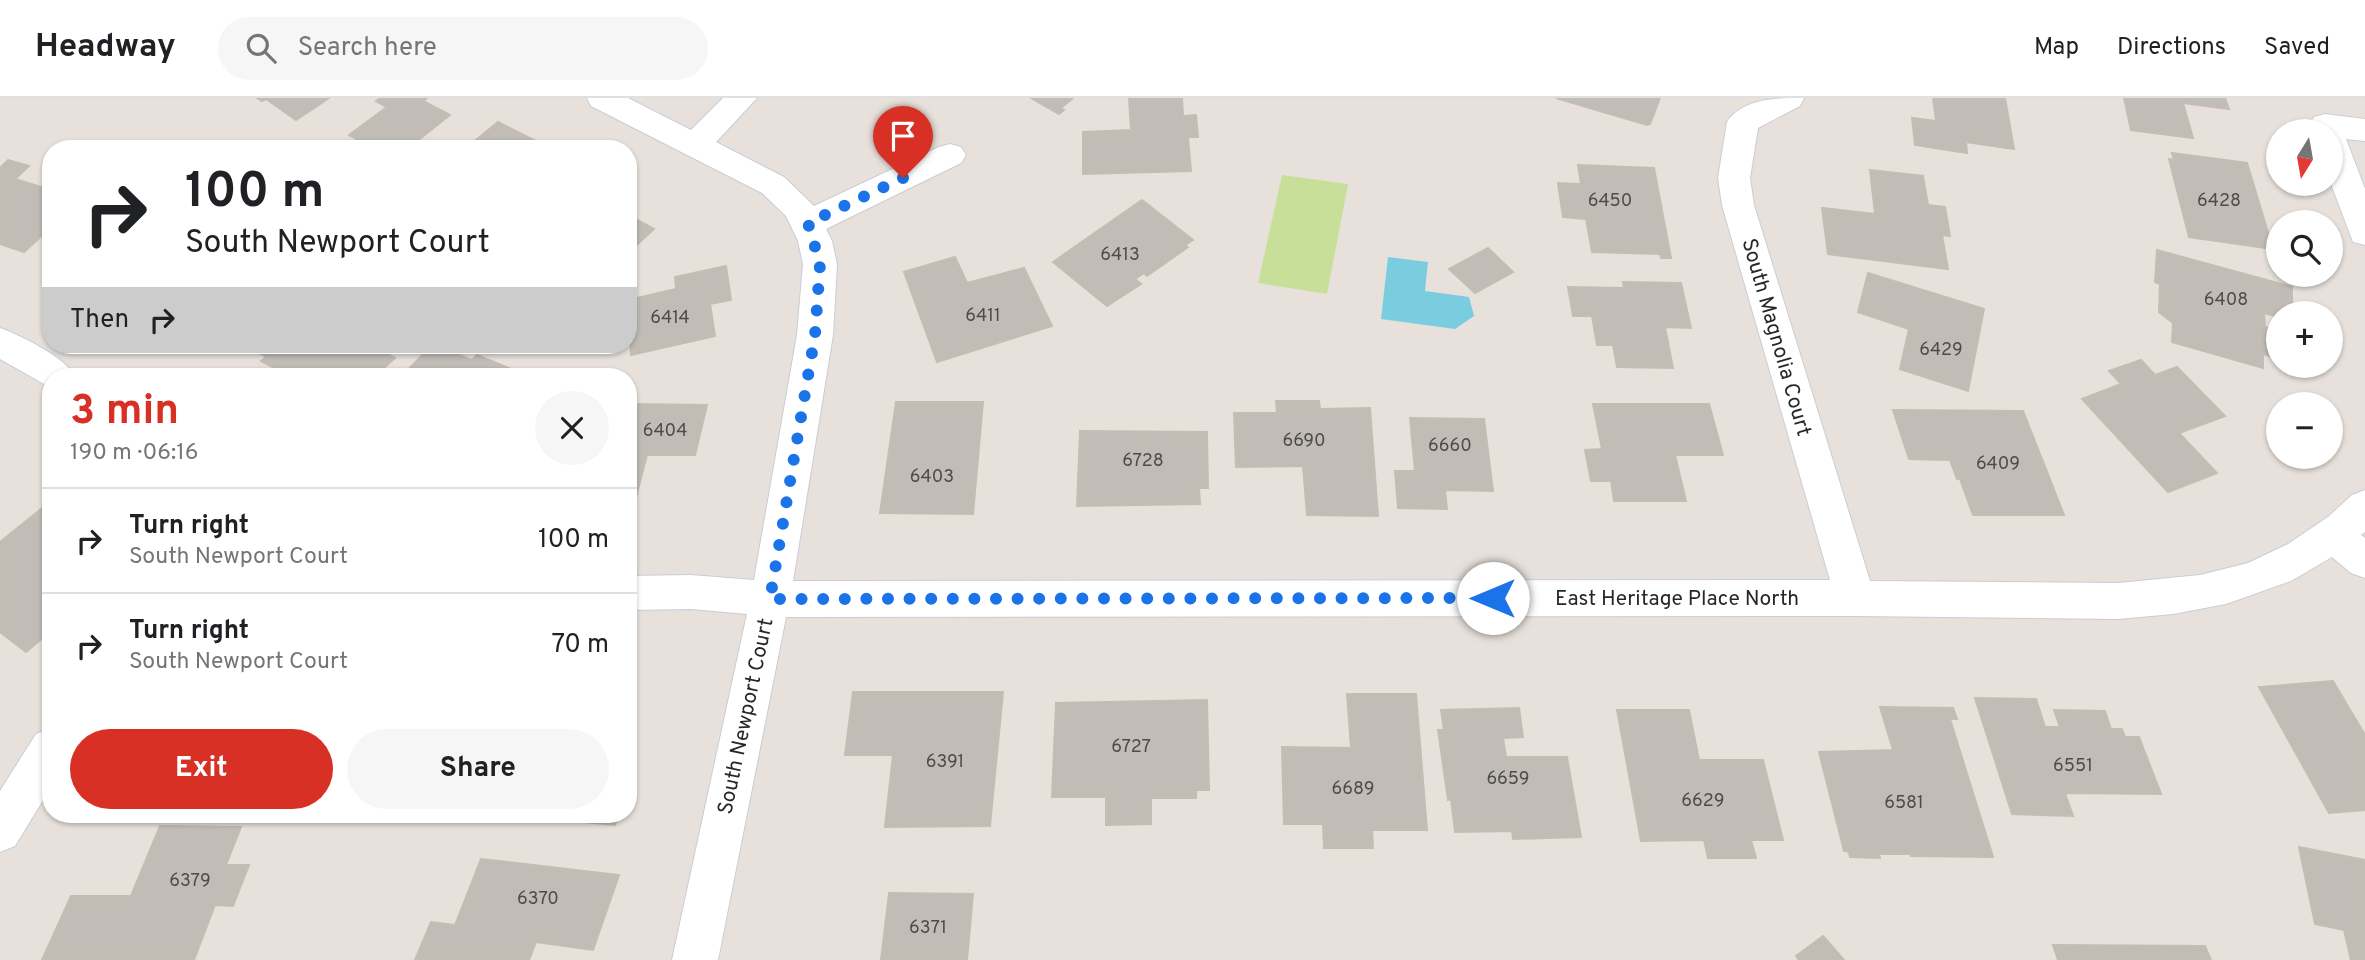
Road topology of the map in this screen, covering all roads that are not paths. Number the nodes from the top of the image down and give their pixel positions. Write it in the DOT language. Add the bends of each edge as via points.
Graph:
graph roads {
  1 [pos="602,98"];
  2 [pos="742,98"];
  3 [pos="1789,98"];
  4 [pos="2343,127"];
  5 [pos="2365,130"];
  6 [pos="695,144"];
  7 [pos="950,155"];
  8 [pos="2343,175"];
  9 [pos="808,223"];
  10 [pos="2365,233"];
  11 [pos="0,342"];
  12 [pos="44,368"];
  13 [pos="2365,506"];
  14 [pos="2333,535"];
  15 [pos="2365,561"];
  16 [pos="637,593"];
  17 [pos="1855,598"];
  18 [pos="770,599"];
  19 [pos="42,763"];
  20 [pos="0,831"];
  21 [pos="695,960"];
  1 -- 6 [label="street, South Newport Court"];
  2 -- 6 [label="street"];
  3 -- 17 [label="street, South Magnolia Court" via="1743,122 1734,178 1738,205"];
  4 -- 5 [label="street"];
  6 -- 9 [label="street, South Newport Court" via="773,185 800,209"];
  7 -- 9 [label="street"];
  8 -- 10 [label="street"];
  9 -- 18 [label="street, South Newport Court" via="820,264 815,335"];
  11 -- 12 [label="street"];
  13 -- 14 [label="street, East Heritage Place North"];
  14 -- 15 [label="street"];
  14 -- 17 [label="street, East Heritage Place North" via="2273,573 2220,590 2160,599"];
  16 -- 18 [label="street, East Heritage Place North"];
  17 -- 18 [label="street, East Heritage Place North"];
  18 -- 21 [label="street, South Newport Court"];
  19 -- 20 [label="street"];
}
